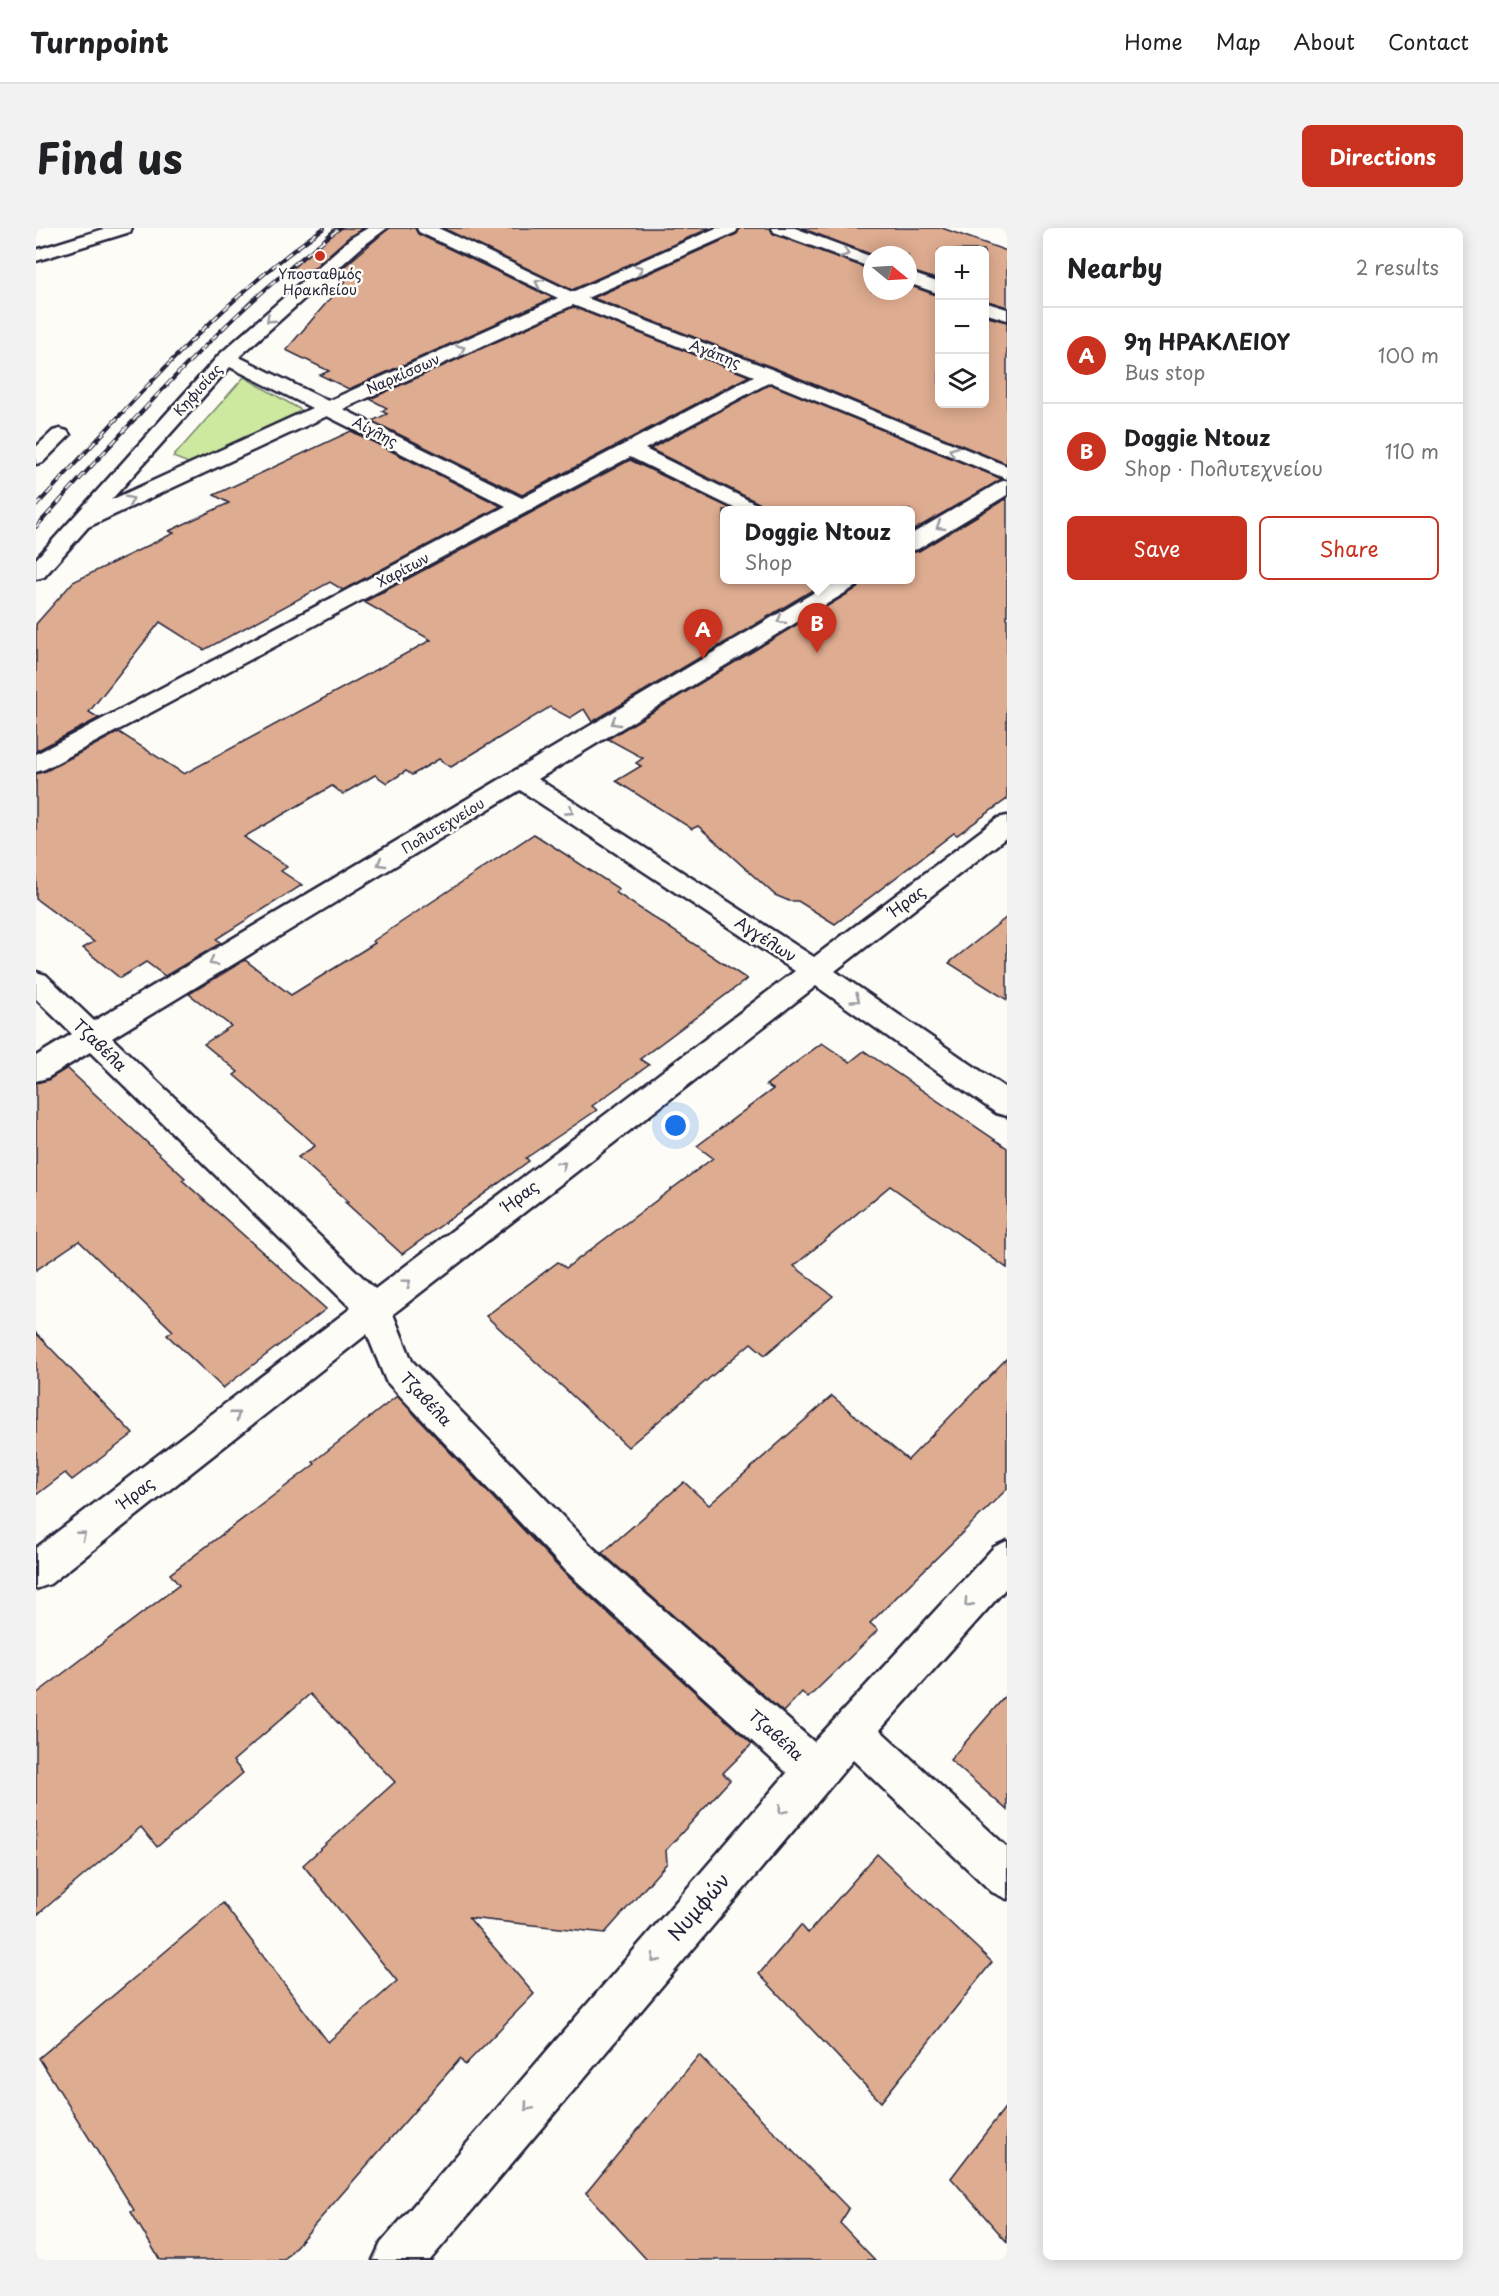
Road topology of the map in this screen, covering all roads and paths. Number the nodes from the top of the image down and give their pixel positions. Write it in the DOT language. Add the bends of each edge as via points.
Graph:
graph roads {
  1 [pos="124,228"];
  2 [pos="379,228"];
  3 [pos="425,228"];
  4 [pos="730,228"];
  5 [pos="780,228"];
  6 [pos="36,256"];
  7 [pos="863,260"];
  8 [pos="917,280"];
  9 [pos="935,287"];
  10 [pos="573,299"];
  11 [pos="989,309"];
  12 [pos="1007,315"];
  13 [pos="227,358"];
  14 [pos="769,375"];
  15 [pos="328,408"];
  16 [pos="60,435"];
  17 [pos="630,448"];
  18 [pos="36,458"];
  19 [pos="1007,473"];
  20 [pos="1007,486"];
  21 [pos="522,506"];
  22 [pos="745,506"];
  23 [pos="77,524"];
  24 [pos="915,541"];
  25 [pos="36,572"];
  26 [pos="842,584"];
  27 [pos="36,764"];
  28 [pos="521,779"];
  29 [pos="1007,824"];
  30 [pos="815,971"];
  31 [pos="36,982"];
  32 [pos="90,1036"];
  33 [pos="36,1070"];
  34 [pos="1007,1105"];
  35 [pos="374,1309"];
  36 [pos="1007,1559"];
  37 [pos="36,1571"];
  38 [pos="852,1731"];
  39 [pos="816,1771"];
  40 [pos="1007,1877"];
  41 [pos="398,2260"];
  1 -- 6 [label="street"];
  2 -- 13 [label="street, Κηφισίας, one-way" via="357,242"];
  10 -- 3 [label="street, Αγάπης, one-way"];
  10 -- 4 [label="street, Ναρκίσσων, one-way"];
  5 -- 7 [label="street, one-way"];
  8 -- 9 [label="street"];
  10 -- 14 [label="street, Αγάπης"];
  15 -- 10 [label="street, Ναρκίσσων, one-way"];
  11 -- 12 [label="street"];
  13 -- 15 [label="street, Αίγλης"];
  13 -- 23 [label="street, Κηφισίας"];
  14 -- 17 [label="street, Χαρίτων"];
  19 -- 14 [label="street, Αγάπης, one-way"];
  15 -- 21 [label="street, Αίγλης"];
  23 -- 15 [label="street, Ναρκίσσων, one-way"];
  16 -- 18 [label="street"];
  17 -- 21 [label="street, Χαρίτων"];
  17 -- 22 [label="street"];
  20 -- 24 [label="street, one-way"];
  21 -- 27 [label="street, Χαρίτων"];
  23 -- 25 [label="street, Κηφισίας"];
  26 -- 28 [label="street, Πολυτεχνείου, one-way"];
  28 -- 30 [label="street, Αγγέλων, one-way"];
  28 -- 32 [label="street, Πολυτεχνείου, one-way"];
  29 -- 30 [label="street, Ήρας"];
  30 -- 34 [label="street, Αγγέλων, one-way"];
  35 -- 30 [label="street, Ήρας, one-way"];
  31 -- 32 [label="street, Τζαβέλα"];
  32 -- 33 [label="street, Πολυτεχνείου"];
  32 -- 35 [label="street, Τζαβέλα"];
  37 -- 35 [label="street, Ήρας, one-way"];
  35 -- 39 [label="street, Τζαβέλα" via="398,1370 431,1405 580,1560"];
  36 -- 38 [label="street, Νυμφών, one-way"];
  38 -- 39 [label="street, Νυμφών"];
  38 -- 40 [label="street"];
  39 -- 41 [label="street, Νυμφών, one-way"];
}
